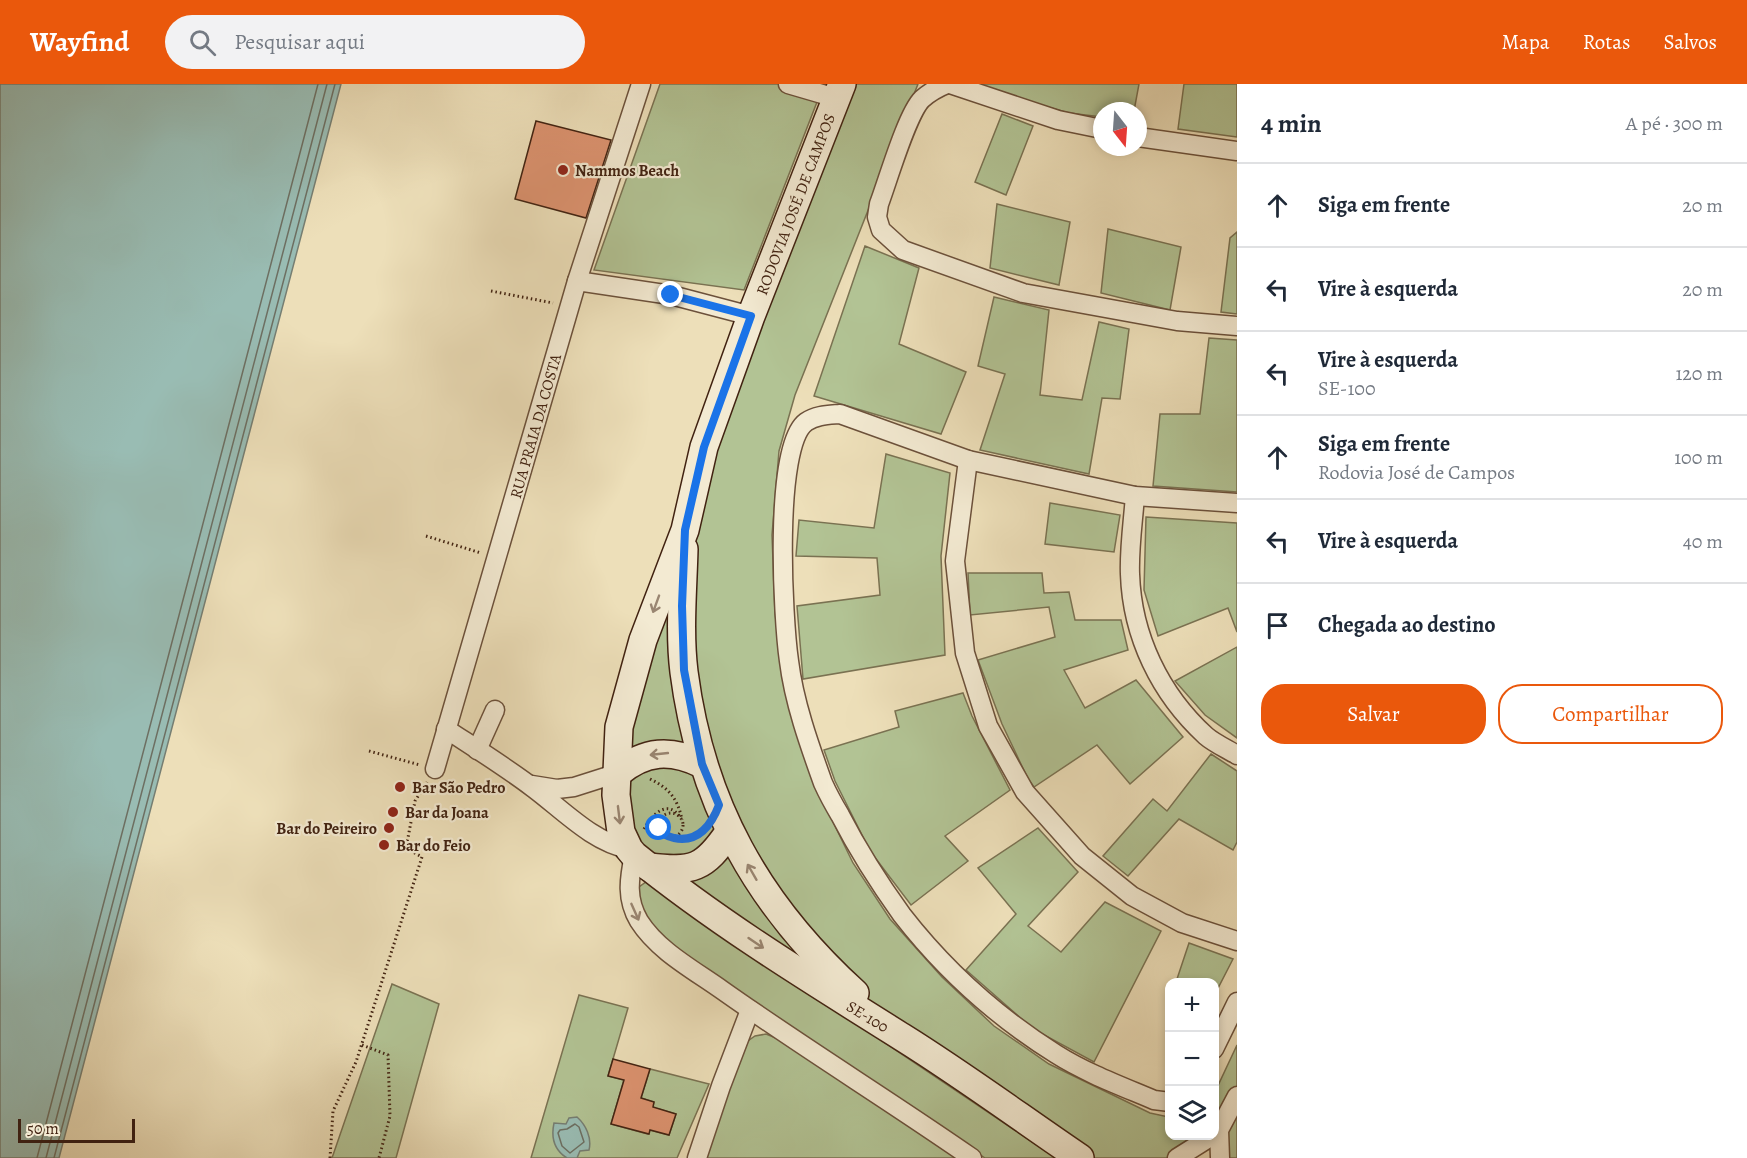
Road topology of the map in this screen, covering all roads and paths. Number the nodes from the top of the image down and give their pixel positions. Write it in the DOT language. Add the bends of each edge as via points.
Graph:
graph roads {
  1 [pos="641,84"];
  2 [pos="788,84"];
  3 [pos="948,84"];
  4 [pos="839,91"];
  5 [pos="1093,127"];
  6 [pos="1147,138"];
  7 [pos="1237,151"];
  8 [pos="578,281"];
  9 [pos="491,291"];
  10 [pos="570,306"];
  11 [pos="751,316"];
  12 [pos="1237,326"];
  13 [pos="968,460"];
  14 [pos="1135,496"];
  15 [pos="1237,503"];
  16 [pos="685,530"];
  17 [pos="426,536"];
  18 [pos="497,558"];
  19 [pos="495,710"];
  20 [pos="446,729"];
  21 [pos="477,750"];
  22 [pos="369,751"];
  23 [pos="1237,754"];
  24 [pos="400,760"];
  25 [pos="702,764"];
  26 [pos="435,769"];
  27 [pos="618,773"];
  28 [pos="649,778"];
  29 [pos="530,785"];
  30 [pos="719,805"];
  31 [pos="681,818"];
  32 [pos="729,832"];
  33 [pos="672,837"];
  34 [pos="638,857"];
  35 [pos="1237,941"];
  36 [pos="1236,1005"];
  37 [pos="750,1010"];
  38 [pos="904,1038"];
  39 [pos="1219,1041"];
  40 [pos="362,1045"];
  41 [pos="1237,1096"];
  42 [pos="1165,1101"];
  43 [pos="1219,1126"];
  44 [pos="1204,1140"];
  45 [pos="1216,1140"];
  46 [pos="330,1158"];
  47 [pos="380,1158"];
  48 [pos="697,1158"];
  49 [pos="972,1158"];
  50 [pos="1080,1158"];
  51 [pos="1177,1158"];
  52 [pos="1220,1158"];
  1 -- 8 [label="street, RUA PRAIA DA COSTA"];
  2 -- 4 [label="street"];
  3 -- 5 [label="street" via="1058,120"];
  3 -- 12 [label="street" via="920,100 910,119 879,204 877,217 890,241 922,258 1023,293 1177,321"];
  4 -- 11 [label="main road, RODOVIA JOSÉ DE CAMPOS / SE-100"];
  6 -- 7 [label="street"];
  8 -- 10 [label="street, RUA PRAIA DA COSTA"];
  8 -- 11 [label="street" via="671,295"];
  9 -- 10 [label="path"];
  10 -- 18 [label="street, RUA PRAIA DA COSTA"];
  11 -- 16 [label="main road, RODOVIA JOSÉ DE CAMPOS / SE-100" via="704,447"];
  13 -- 14 [label="street"];
  13 -- 35 [label="street" via="955,561 965,653 993,736 1025,792 1082,856 1132,896 1182,923"];
  13 -- 42 [label="street" via="840,414 820,415 805,423 796,435 791,446 783,520 783,596 789,663 801,716 824,785 857,849 903,915 959,979 1003,1017 1057,1054 1154,1100"];
  14 -- 15 [label="street"];
  14 -- 23 [label="street" via="1130,574 1134,615 1148,659 1170,698 1207,737"];
  16 -- 25 [label="main road, SE-100 / SE-100" via="684,670"];
  16 -- 27 [label="main road, SE-100, one-way" via="643,640 620,727"];
  17 -- 18 [label="path"];
  18 -- 20 [label="street, RUA PRAIA DA COSTA"];
  19 -- 21 [label="street"];
  20 -- 21 [label="street"];
  20 -- 26 [label="street, RUA PRAIA DA COSTA"];
  21 -- 29 [label="street"];
  22 -- 24 [label="path"];
  25 -- 27 [label="main road, one-way" via="670,753 649,755 629,763"];
  25 -- 30 [label="main road, SE-100 / SE-100"];
  26 -- 40 [label="path" via="415,801 406,848 422,857"];
  27 -- 29 [label="street" via="574,787"];
  27 -- 34 [label="main road, SE-100, one-way" via="616,795 621,832"];
  28 -- 31 [label="path" via="675,797"];
  29 -- 34 [label="street" via="601,840"];
  30 -- 32 [label="main road, SE-100 / SE-100"];
  30 -- 33 [label="path" via="705,831 684,840"];
  31 -- 33 [label="path" via="681,831"];
  31 -- 33 [label="path" via="669,813 660,820 661,832"];
  31 -- 34 [label="path" via="668,808 654,815 646,826"];
  32 -- 34 [label="main road" via="711,856 697,866 679,871"];
  38 -- 32 [label="main road, SE-100 / SE-100, one-way" via="793,931 762,889"];
  34 -- 37 [label="street, one-way" via="629,877 629,892 640,922 652,938"];
  34 -- 38 [label="main road, SE-100 / SE-100, one-way" via="724,922"];
  36 -- 39 [label="street"];
  37 -- 48 [label="street"];
  37 -- 49 [label="street"];
  38 -- 50 [label="main road"];
  40 -- 46 [label="path" via="333,1111"];
  40 -- 47 [label="path" via="388,1055 390,1116"];
  41 -- 43 [label="street"];
  44 -- 51 [label="street"];
  45 -- 52 [label="street"];
}
